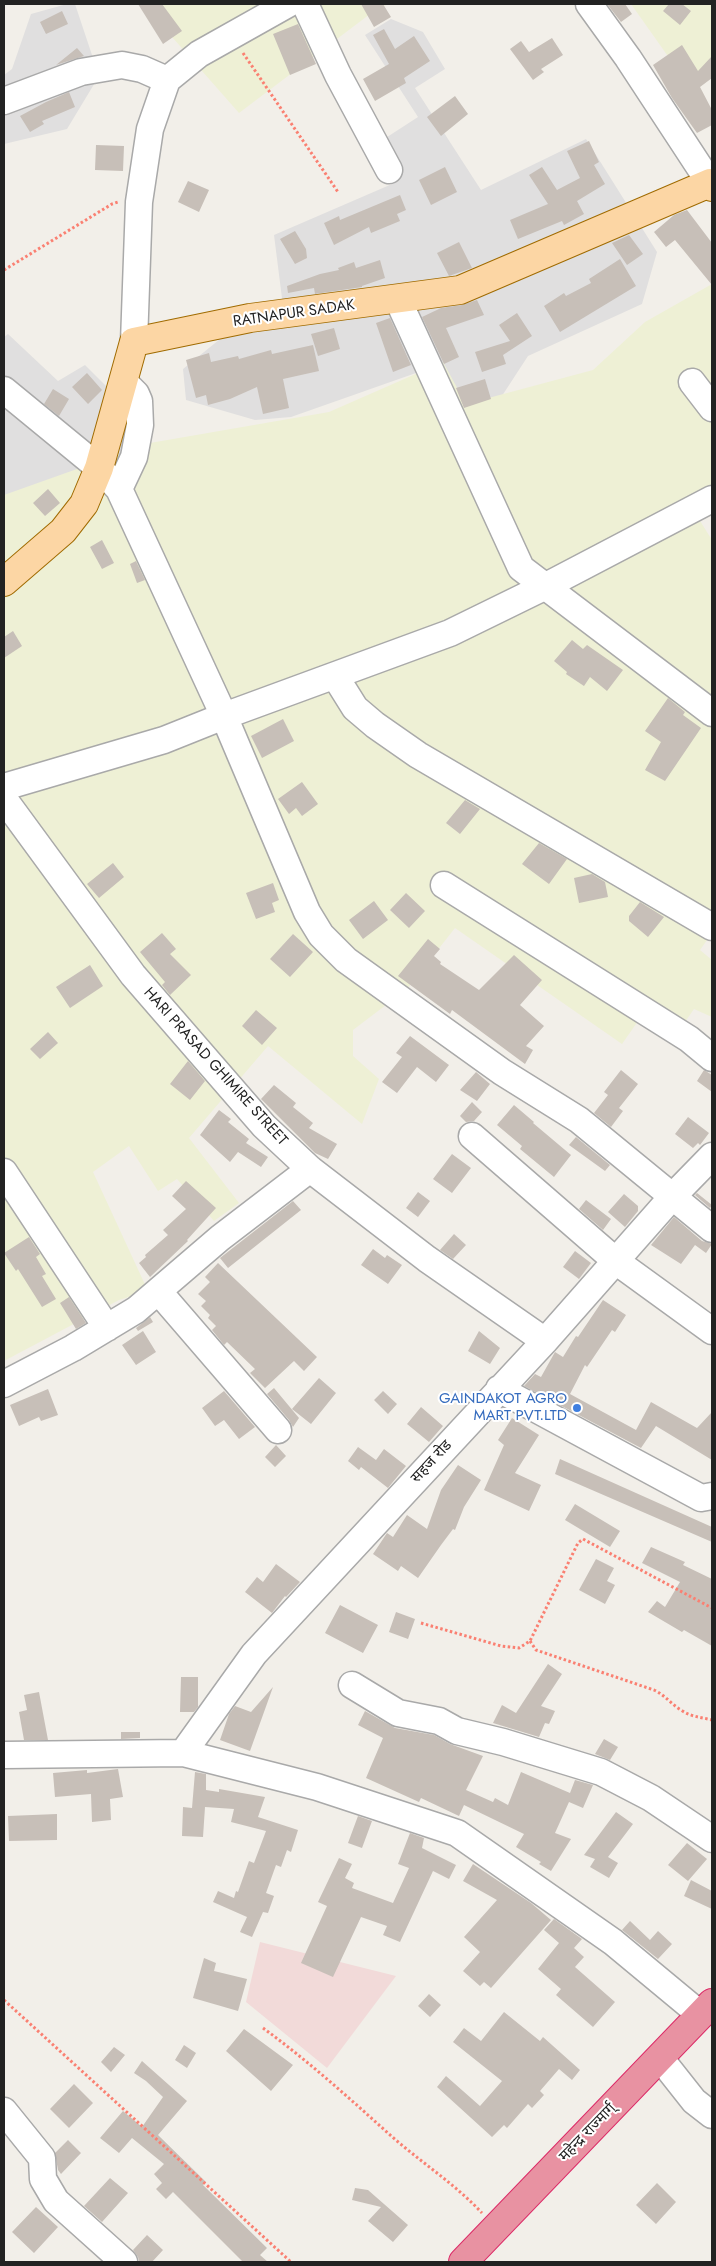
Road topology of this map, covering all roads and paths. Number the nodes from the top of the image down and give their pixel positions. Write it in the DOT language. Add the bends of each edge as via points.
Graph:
graph roads {
  1 [pos="288,4"];
  2 [pos="305,4"];
  3 [pos="589,4"];
  4 [pos="231,36"];
  5 [pos="167,80"];
  6 [pos="4,101"];
  7 [pos="389,170"];
  8 [pos="712,184"];
  9 [pos="338,192"];
  10 [pos="139,202"];
  11 [pos="4,270"];
  12 [pos="398,300"];
  13 [pos="134,342"];
  14 [pos="123,381"];
  15 [pos="692,382"];
  16 [pos="4,390"];
  17 [pos="712,408"];
  18 [pos="99,468"];
  19 [pos="119,489"];
  20 [pos="712,499"];
  21 [pos="4,582"];
  22 [pos="544,587"];
  23 [pos="335,676"];
  24 [pos="712,713"];
  25 [pos="224,716"];
  26 [pos="4,787"];
  27 [pos="4,800"];
  28 [pos="444,885"];
  29 [pos="712,927"];
  30 [pos="712,1058"];
  31 [pos="472,1136"];
  32 [pos="712,1156"];
  33 [pos="310,1169"];
  34 [pos="4,1172"];
  35 [pos="672,1197"];
  36 [pos="712,1229"];
  37 [pos="617,1262"];
  38 [pos="159,1292"];
  39 [pos="107,1328"];
  40 [pos="712,1331"];
  41 [pos="545,1341"];
  42 [pos="4,1384"];
  43 [pos="499,1389"];
  44 [pos="278,1430"];
  45 [pos="712,1496"];
  46 [pos="712,1608"];
  47 [pos="421,1623"];
  48 [pos="530,1641"];
  49 [pos="352,1685"];
  50 [pos="712,1720"];
  51 [pos="183,1753"];
  52 [pos="4,1755"];
  53 [pos="712,1839"];
  54 [pos="4,2000"];
  55 [pos="706,2009"];
  56 [pos="263,2028"];
  57 [pos="660,2058"];
  58 [pos="4,2111"];
  59 [pos="712,2115"];
  60 [pos="496,2228"];
  61 [pos="124,2262"];
  62 [pos="291,2262"];
  63 [pos="463,2262"];
  1 -- 4 [label="street"];
  2 -- 7 [label="street" via="338,75"];
  3 -- 8 [label="street"];
  4 -- 5 [label="street" via="199,54"];
  4 -- 9 [label="path"];
  5 -- 6 [label="street" via="142,69 122,65 81,72"];
  5 -- 10 [label="street" via="150,129"];
  8 -- 12 [label="main road, RATNAPUR SADAK" via="460,290"];
  10 -- 11 [label="path" via="112,204"];
  10 -- 13 [label="street"];
  12 -- 13 [label="main road, RATNAPUR SADAK" via="250,318"];
  12 -- 22 [label="street" via="521,568"];
  13 -- 14 [label="main road"];
  14 -- 18 [label="main road"];
  14 -- 19 [label="street" via="139,401 140,426 134,456"];
  15 -- 17 [label="street"];
  16 -- 18 [label="street"];
  18 -- 19 [label="street"];
  18 -- 21 [label="main road" via="84,504 63,532"];
  19 -- 25 [label="street"];
  20 -- 22 [label="street"];
  22 -- 23 [label="street" via="450,633"];
  22 -- 24 [label="street"];
  23 -- 25 [label="street"];
  23 -- 29 [label="street" via="355,708 418,755"];
  25 -- 26 [label="street" via="164,740"];
  25 -- 35 [label="street" via="307,912 321,935 346,960 502,1072 578,1120"];
  27 -- 33 [label="street, HARI PRASAD GHIMIRE STREET" via="133,976 252,1113"];
  28 -- 30 [label="street" via="689,1039"];
  31 -- 37 [label="street"];
  32 -- 35 [label="street, सहज रोड"];
  33 -- 38 [label="street" via="220,1238"];
  33 -- 41 [label="street, HARI PRASAD GHIMIRE STREET" via="427,1259"];
  34 -- 39 [label="street"];
  35 -- 36 [label="street"];
  35 -- 37 [label="street, सहज रोड"];
  37 -- 40 [label="street"];
  37 -- 41 [label="street, सहज रोड"];
  38 -- 39 [label="street"];
  38 -- 44 [label="street"];
  39 -- 42 [label="street"];
  41 -- 43 [label="street, सहज रोड"];
  43 -- 45 [label="street" via="701,1498"];
  43 -- 51 [label="street, सहज रोड" via="254,1654"];
  46 -- 48 [label="path" via="583,1539 578,1543"];
  47 -- 48 [label="path" via="502,1646 519,1648"];
  48 -- 50 [label="path" via="536,1650 654,1690 665,1695 680,1710 694,1717"];
  49 -- 53 [label="street" via="398,1714 439,1721 457,1731 601,1772 652,1798"];
  51 -- 52 [label="street"];
  51 -- 55 [label="street" via="318,1787 457,1833"];
  54 -- 62 [label="path"];
  55 -- 57 [label="highway, महेन्द्र राज्मार्ग्"];
  56 -- 60 [label="path" via="470,2200"];
  57 -- 59 [label="street" via="694,2101"];
  57 -- 60 [label="highway, महेन्द्र राज्मार्ग्"];
  58 -- 61 [label="street" via="42,2158 43,2180 56,2201"];
  60 -- 63 [label="highway, महेन्द्र राज्मार्ग्"];
}
